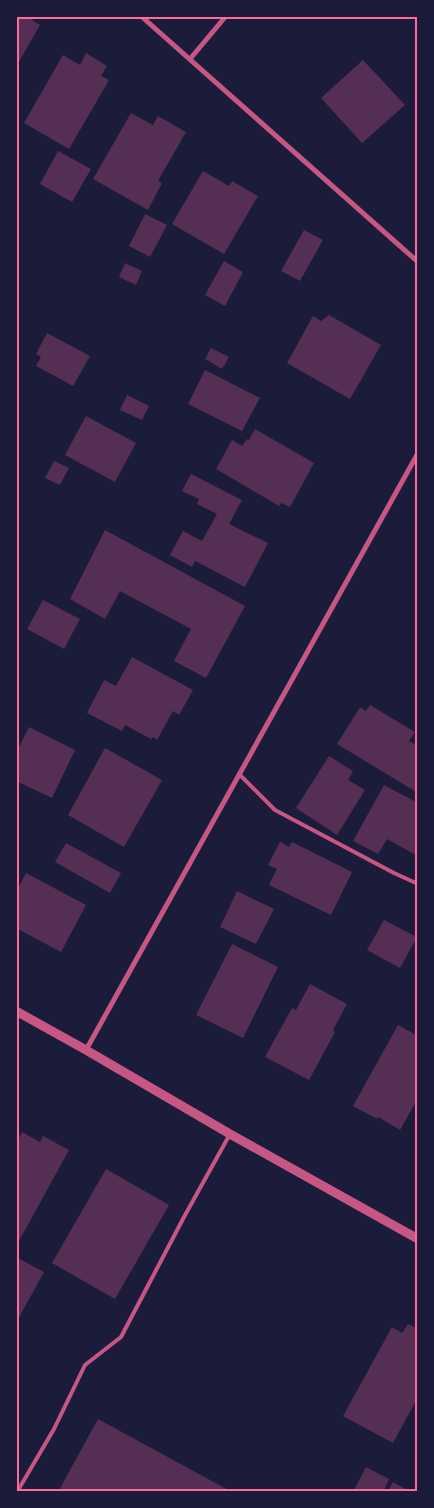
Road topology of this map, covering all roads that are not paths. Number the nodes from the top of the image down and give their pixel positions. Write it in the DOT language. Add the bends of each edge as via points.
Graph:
graph roads {
  1 [pos="141,16"];
  2 [pos="226,16"];
  3 [pos="190,59"];
  4 [pos="418,262"];
  5 [pos="418,453"];
  6 [pos="239,774"];
  7 [pos="418,884"];
  8 [pos="16,1011"];
  9 [pos="86,1050"];
  10 [pos="230,1134"];
  11 [pos="418,1239"];
  12 [pos="17,1492"];
  1 -- 3 [label="street"];
  2 -- 3 [label="street"];
  3 -- 4 [label="street"];
  5 -- 6 [label="street"];
  6 -- 7 [label="lane" via="275,810"];
  6 -- 9 [label="street"];
  8 -- 9 [label="street"];
  9 -- 10 [label="street"];
  10 -- 11 [label="street"];
  10 -- 12 [label="lane" via="121,1337 85,1365"];
}
